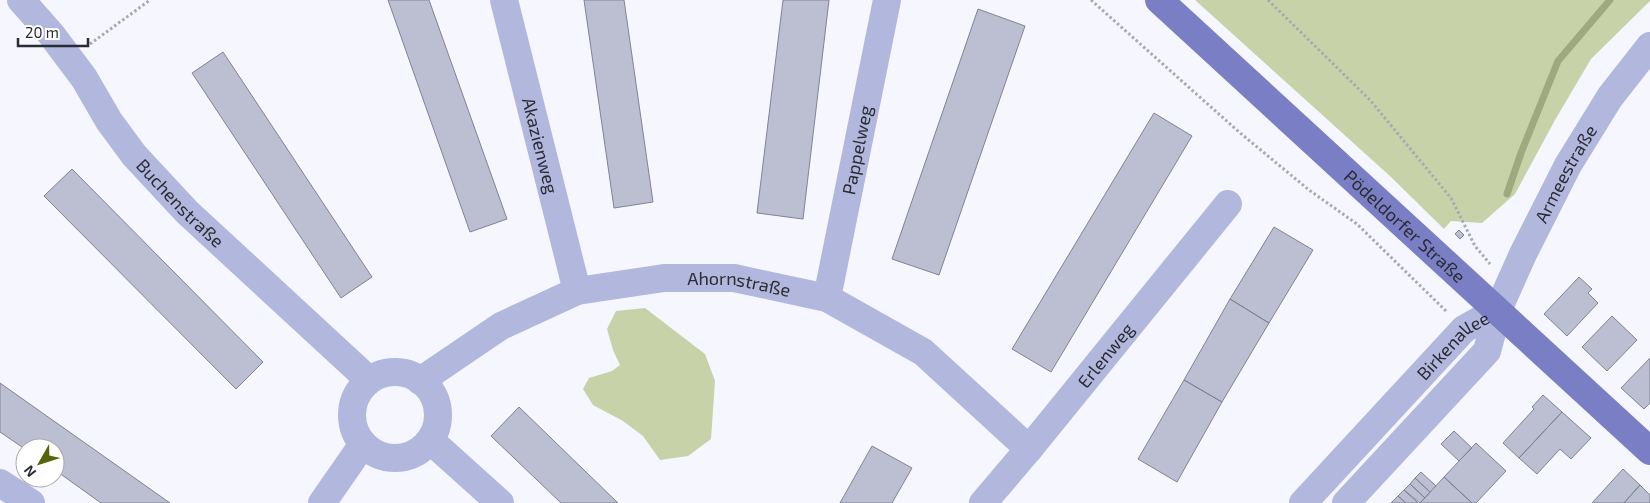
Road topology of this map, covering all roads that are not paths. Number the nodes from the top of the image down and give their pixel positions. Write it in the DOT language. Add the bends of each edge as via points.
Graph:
graph roads {
  1 [pos="20,0"];
  2 [pos="504,0"];
  3 [pos="887,0"];
  4 [pos="1159,0"];
  5 [pos="1650,46"];
  6 [pos="1228,204"];
  7 [pos="577,291"];
  8 [pos="826,298"];
  9 [pos="1503,298"];
  10 [pos="369,380"];
  11 [pos="420,381"];
  12 [pos="430,440"];
  13 [pos="363,444"];
  14 [pos="1029,449"];
  15 [pos="1650,451"];
  16 [pos="0,483"];
  17 [pos="31,503"];
  18 [pos="322,503"];
  19 [pos="500,503"];
  20 [pos="983,503"];
  21 [pos="1303,503"];
  22 [pos="1346,503"];
  1 -- 10 [label="street, Buchenstraße" via="84,78 134,155 187,212"];
  2 -- 7 [label="street, Akazienweg"];
  3 -- 8 [label="street, Pappelweg"];
  4 -- 9 [label="main road, Pödeldorfer Straße"];
  5 -- 9 [label="street, Armeestraße" via="1610,97 1568,165"];
  6 -- 14 [label="street, Erlenweg"];
  7 -- 8 [label="street, Ahornstraße" via="664,278 734,278"];
  7 -- 11 [label="street, Ahornstraße" via="501,326"];
  8 -- 14 [label="street, Ahornstraße" via="923,352"];
  9 -- 15 [label="main road, Pödeldorfer Straße"];
  9 -- 21 [label="street, Birkenallee" via="1464,329"];
  9 -- 22 [label="street, Birkenallee" via="1487,352"];
  10 -- 11 [label="street" via="393,372 407,374"];
  10 -- 13 [label="street" via="358,392 352,406 352,422"];
  11 -- 12 [label="street" via="427,387 437,409 436,427"];
  12 -- 13 [label="street" via="405,457 390,458"];
  12 -- 19 [label="street"];
  13 -- 18 [label="street"];
  14 -- 20 [label="street, Erlenweg"];
  16 -- 17 [label="street"];
}
